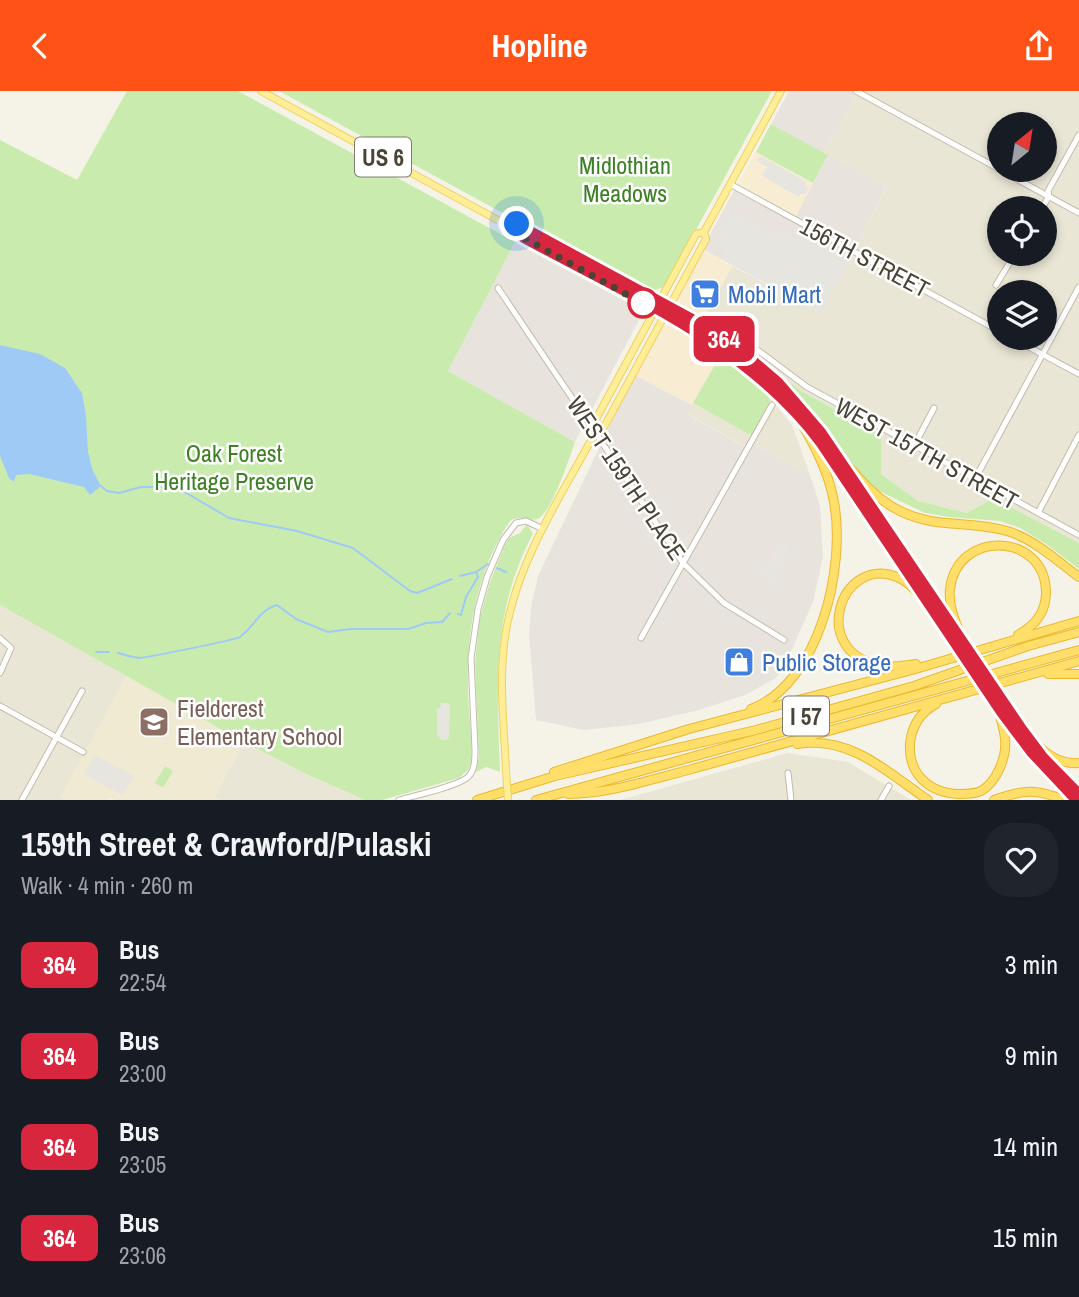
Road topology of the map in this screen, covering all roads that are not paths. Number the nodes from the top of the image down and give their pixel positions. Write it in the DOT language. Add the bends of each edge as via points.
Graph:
graph roads {
  1 [pos="261,91"];
  2 [pos="781,91"];
  3 [pos="856,91"];
  4 [pos="1079,135"];
  5 [pos="987,163"];
  6 [pos="1022,182"];
  7 [pos="730,184"];
  8 [pos="1047,196"];
  9 [pos="1049,196"];
  10 [pos="1057,201"];
  11 [pos="1079,213"];
  12 [pos="505,224"];
  13 [pos="704,232"];
  14 [pos="1079,287"];
  15 [pos="498,288"];
  16 [pos="660,300"];
  17 [pos="670,306"];
  18 [pos="655,310"];
  19 [pos="665,315"];
  20 [pos="712,316"];
  21 [pos="987,324"];
  22 [pos="1034,350"];
  23 [pos="1043,355"];
  24 [pos="1079,374"];
  25 [pos="772,405"];
  26 [pos="934,408"];
  27 [pos="793,409"];
  28 [pos="597,431"];
  29 [pos="1079,435"];
  30 [pos="914,446"];
  31 [pos="833,450"];
  32 [pos="975,479"];
  33 [pos="1038,513"];
  34 [pos="543,529"];
  35 [pos="1079,535"];
  36 [pos="683,563"];
  37 [pos="1079,577"];
  38 [pos="933,610"];
  39 [pos="1079,621"];
  40 [pos="1079,632"];
  41 [pos="0,638"];
  42 [pos="641,638"];
  43 [pos="784,641"];
  44 [pos="1008,641"];
  45 [pos="962,645"];
  46 [pos="1079,650"];
  47 [pos="1079,661"];
  48 [pos="936,662"];
  49 [pos="0,673"];
  50 [pos="1079,674"];
  51 [pos="1027,676"];
  52 [pos="82,691"];
  53 [pos="962,695"];
  54 [pos="0,706"];
  55 [pos="998,707"];
  56 [pos="710,724"];
  57 [pos="1022,729"];
  58 [pos="57,737"];
  59 [pos="752,751"];
  60 [pos="83,752"];
  61 [pos="1079,763"];
  62 [pos="788,773"];
  63 [pos="529,784"];
  64 [pos="889,786"];
  65 [pos="558,794"];
  66 [pos="1079,794"];
  67 [pos="22,800"];
  68 [pos="399,800"];
  69 [pos="477,800"];
  70 [pos="508,800"];
  71 [pos="536,800"];
  72 [pos="791,800"];
  73 [pos="881,800"];
  74 [pos="928,800"];
  75 [pos="994,800"];
  76 [pos="1064,800"];
  77 [pos="1076,800"];
  1 -- 12 [label="main road, US 6"];
  2 -- 7 [label="main road"];
  3 -- 5 [label="street"];
  4 -- 9 [label="street"];
  6 -- 8 [label="street"];
  7 -- 13 [label="main road"];
  7 -- 21 [label="street, 156TH STREET"];
  10 -- 11 [label="street"];
  12 -- 16 [label="main road, US 6" via="517,224"];
  12 -- 18 [label="main road, US 6"];
  13 -- 16 [label="main road" via="696,234"];
  13 -- 17 [label="main road" via="706,239"];
  14 -- 23 [label="street"];
  15 -- 28 [label="street, WEST 159TH PLACE"];
  16 -- 17 [label="main road, US 6"];
  16 -- 18 [label="main road"];
  17 -- 19 [label="main road"];
  17 -- 31 [label="main road, US 6" via="721,336 770,374"];
  18 -- 19 [label="main road, US 6"];
  18 -- 28 [label="main road" via="596,419"];
  19 -- 27 [label="main road, US 6" via="720,347"];
  19 -- 28 [label="main road" via="604,427"];
  20 -- 30 [label="street, WEST 157TH STREET" via="807,387"];
  22 -- 23 [label="street"];
  23 -- 24 [label="street"];
  23 -- 32 [label="street"];
  25 -- 36 [label="street"];
  26 -- 30 [label="street"];
  27 -- 38 [label="main road, US 6"];
  27 -- 56 [label="highway" via="828,475 834,501 837,564 831,593 808,653 778,693 758,706"];
  28 -- 34 [label="main road"];
  28 -- 36 [label="street, WEST 159TH PLACE"];
  29 -- 33 [label="street"];
  30 -- 32 [label="street, WEST 157TH STREET"];
  31 -- 37 [label="highway" via="860,482 892,507 929,521 1017,534"];
  31 -- 45 [label="main road, US 6"];
  32 -- 33 [label="street, WEST 157TH STREET"];
  33 -- 35 [label="street, WEST 157TH STREET"];
  34 -- 68 [label="street" via="526,521 516,523 487,577 471,658 475,761 471,772 461,782"];
  34 -- 70 [label="main road, bridge" via="526,564 506,632 502,663"];
  36 -- 42 [label="street"];
  36 -- 43 [label="street, WEST 159TH PLACE" via="724,603"];
  38 -- 45 [label="main road, US 6"];
  38 -- 48 [label="highway" via="905,581 874,575 855,583 846,594 838,624 840,637 850,650 870,662 896,666"];
  39 -- 44 [label="highway"];
  40 -- 63 [label="highway, I 57" via="756,730"];
  41 -- 49 [label="street" via="11,648"];
  44 -- 45 [label="highway" via="1040,617 1046,584 1033,559 1020,549 986,546 969,554 954,574 950,590"];
  44 -- 48 [label="highway"];
  45 -- 55 [label="main road, US 6, bridge"];
  45 -- 57 [label="main road, US 6, bridge"];
  46 -- 65 [label="highway, I 57"];
  47 -- 51 [label="highway"];
  48 -- 56 [label="highway"];
  50 -- 51 [label="highway"];
  51 -- 53 [label="highway"];
  52 -- 58 [label="street"];
  53 -- 55 [label="highway" via="933,706 919,718 911,734 909,753 914,768 936,790 965,794 981,791 991,781 1005,748"];
  53 -- 59 [label="highway"];
  54 -- 58 [label="street"];
  55 -- 77 [label="main road, US 6" via="1031,752"];
  56 -- 63 [label="highway" via="559,769"];
  57 -- 61 [label="highway" via="1051,757"];
  57 -- 66 [label="main road, US 6"];
  58 -- 60 [label="street"];
  58 -- 67 [label="street"];
  59 -- 65 [label="highway" via="632,784"];
  59 -- 74 [label="highway" via="810,741 844,746 868,757"];
  62 -- 72 [label="street"];
  63 -- 69 [label="highway, I 57"];
  64 -- 73 [label="street"];
  65 -- 71 [label="highway, I 57"];
  75 -- 76 [label="highway" via="1023,790"];
}
